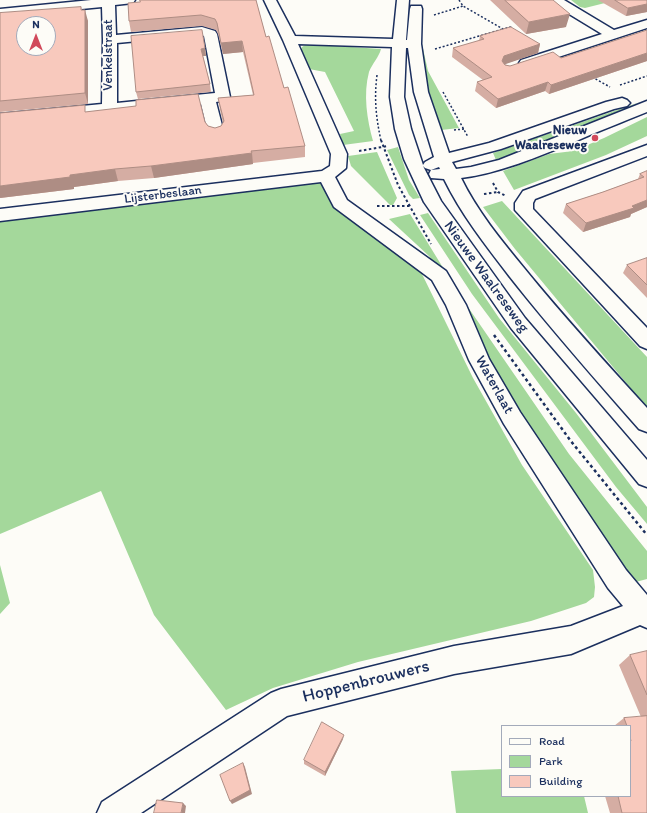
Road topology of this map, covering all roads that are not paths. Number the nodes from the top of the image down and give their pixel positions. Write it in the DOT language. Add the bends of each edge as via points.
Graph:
graph roads {
  1 [pos="129,0"];
  2 [pos="270,0"];
  3 [pos="404,0"];
  4 [pos="416,0"];
  5 [pos="555,0"];
  6 [pos="108,1"];
  7 [pos="0,13"];
  8 [pos="647,24"];
  9 [pos="612,35"];
  10 [pos="110,40"];
  11 [pos="290,40"];
  12 [pos="399,44"];
  13 [pos="414,44"];
  14 [pos="516,66"];
  15 [pos="207,98"];
  16 [pos="647,98"];
  17 [pos="647,106"];
  18 [pos="109,108"];
  19 [pos="0,119"];
  20 [pos="216,133"];
  21 [pos="647,150"];
  22 [pos="447,167"];
  23 [pos="417,172"];
  24 [pos="326,176"];
  25 [pos="0,215"];
  26 [pos="647,341"];
  27 [pos="647,423"];
  28 [pos="647,477"];
  29 [pos="646,613"];
  30 [pos="113,813"];
  1 -- 6 [label="street"];
  2 -- 11 [label="street"];
  3 -- 12 [label="street, Nieuwe Waalreseweg"];
  4 -- 13 [label="street, Nieuwe Waalreseweg"];
  5 -- 9 [label="street"];
  6 -- 7 [label="street"];
  6 -- 10 [label="street, Venkelstraat"];
  8 -- 9 [label="street"];
  9 -- 14 [label="street"];
  10 -- 15 [label="street" via="202,31 210,34 223,97"];
  10 -- 18 [label="street, Venkelstraat"];
  11 -- 12 [label="street"];
  11 -- 24 [label="street" via="339,154 338,168"];
  12 -- 13 [label="street"];
  12 -- 23 [label="street, Nieuwe Waalreseweg" via="396,82 398,104 402,129"];
  13 -- 22 [label="street, Nieuwe Waalreseweg" via="421,92"];
  15 -- 18 [label="street"];
  15 -- 20 [label="street"];
  16 -- 22 [label="street" via="611,105 495,146"];
  17 -- 22 [label="street" via="496,166 482,170"];
  18 -- 19 [label="street"];
  21 -- 26 [label="street" via="529,196 524,203 524,210"];
  22 -- 23 [label="street"];
  22 -- 27 [label="street, Nieuwe Waalreseweg" via="465,203 495,245 550,314"];
  23 -- 28 [label="street, Nieuwe Waalreseweg" via="433,202 518,323"];
  24 -- 25 [label="street, Lijsterbeslaan"];
  24 -- 29 [label="street, Waterlaat" via="344,206 439,276 456,305 479,360 512,418 617,579"];
  29 -- 30 [label="street, Hoppenbrouwers" via="571,640 454,660 281,703"];
}
